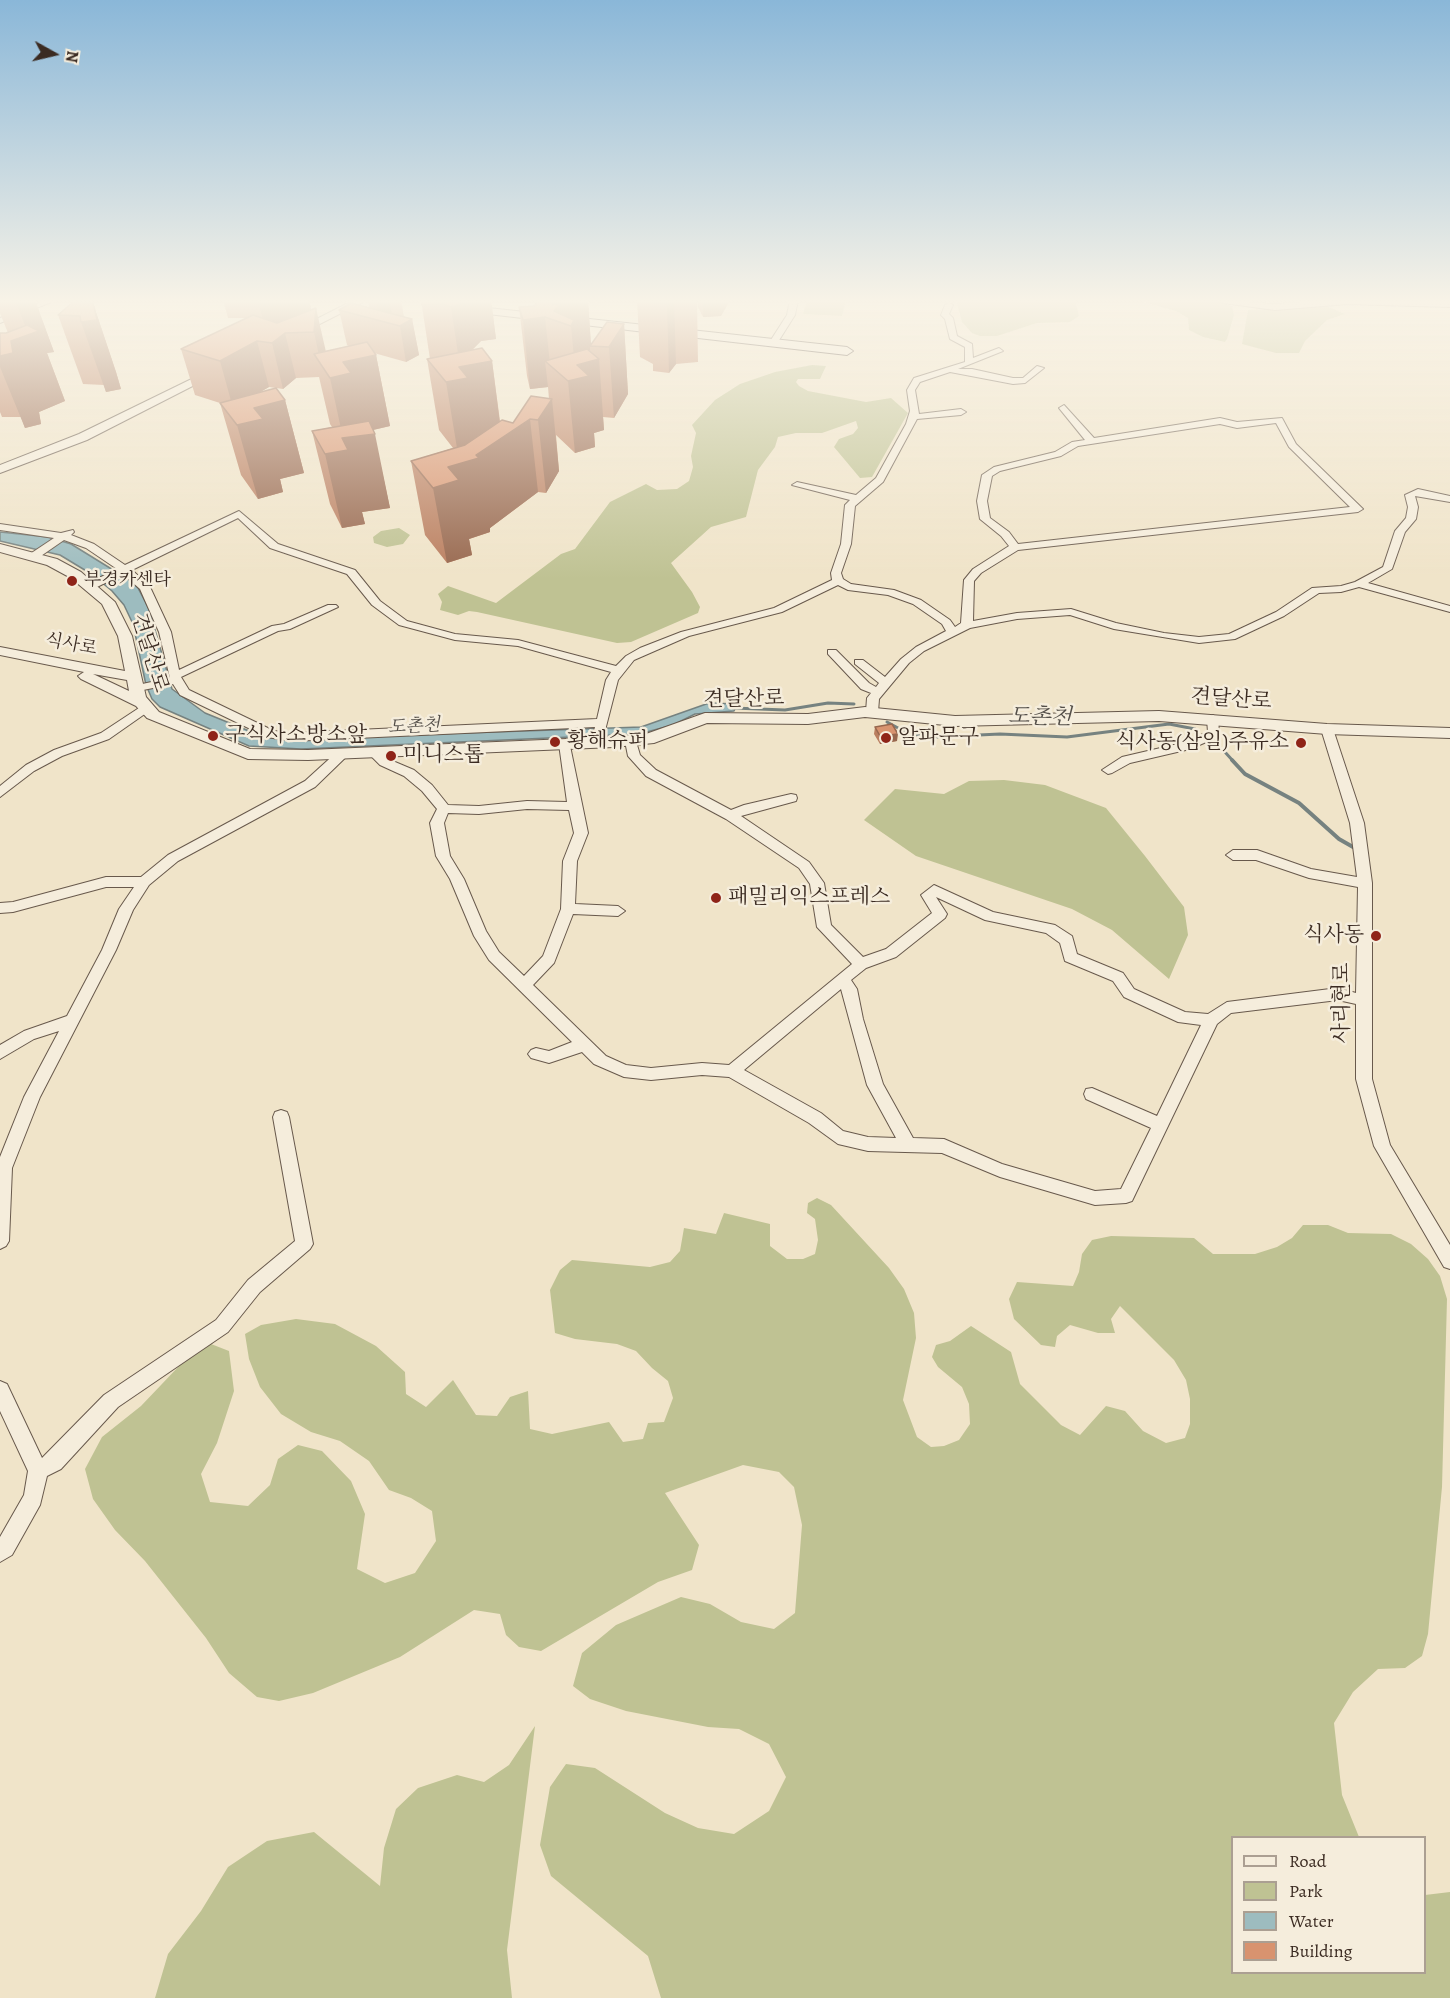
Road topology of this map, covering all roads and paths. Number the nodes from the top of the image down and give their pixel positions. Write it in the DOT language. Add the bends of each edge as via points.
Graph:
graph roads {
  1 [pos="172,393"];
  2 [pos="912,393"];
  3 [pos="1064,408"];
  4 [pos="961,412"];
  5 [pos="913,417"];
  6 [pos="1091,441"];
  7 [pos="0,469"];
  8 [pos="798,485"];
  9 [pos="857,498"];
  10 [pos="1450,499"];
  11 [pos="0,527"];
  12 [pos="66,534"];
  13 [pos="1015,547"];
  14 [pos="0,548"];
  15 [pos="36,555"];
  16 [pos="123,571"];
  17 [pos="838,581"];
  18 [pos="1359,584"];
  19 [pos="93,585"];
  20 [pos="332,607"];
  21 [pos="1450,609"];
  22 [pos="967,625"];
  23 [pos="952,632"];
  24 [pos="0,651"];
  25 [pos="832,652"];
  26 [pos="54,662"];
  27 [pos="859,662"];
  28 [pos="618,670"];
  29 [pos="174,678"];
  30 [pos="882,688"];
  31 [pos="139,693"];
  32 [pos="872,712"];
  33 [pos="1213,719"];
  34 [pos="602,725"];
  35 [pos="1327,729"];
  36 [pos="1450,733"];
  37 [pos="631,741"];
  38 [pos="598,742"];
  39 [pos="565,744"];
  40 [pos="374,753"];
  41 [pos="342,754"];
  42 [pos="1108,770"];
  43 [pos="0,793"];
  44 [pos="791,798"];
  45 [pos="574,806"];
  46 [pos="444,809"];
  47 [pos="731,816"];
  48 [pos="1233,855"];
  49 [pos="144,882"];
  50 [pos="1365,883"];
  51 [pos="0,908"];
  52 [pos="568,909"];
  53 [pos="618,911"];
  54 [pos="861,964"];
  55 [pos="841,979"];
  56 [pos="524,985"];
  57 [pos="1363,1000"];
  58 [pos="72,1020"];
  59 [pos="1211,1020"];
  60 [pos="585,1044"];
  61 [pos="0,1053"];
  62 [pos="536,1054"];
  63 [pos="732,1071"];
  64 [pos="1092,1094"];
  65 [pos="280,1117"];
  66 [pos="1161,1125"];
  67 [pos="908,1145"];
  68 [pos="0,1241"];
  69 [pos="1450,1261"];
  70 [pos="0,1390"];
  71 [pos="39,1470"];
  72 [pos="0,1552"];
  1 -- 7 [label="street" via="83,437"];
  2 -- 5 [label="street"];
  3 -- 6 [label="street"];
  4 -- 5 [label="street"];
  5 -- 9 [label="street" via="880,480"];
  6 -- 13 [label="street" via="1075,444 1058,454 997,469 987,476 982,501 985,519"];
  6 -- 13 [label="street" via="1148,438 1220,421 1237,425 1279,420 1292,445 1358,509"];
  8 -- 9 [label="street"];
  9 -- 17 [label="street" via="850,505 846,544 836,573"];
  10 -- 18 [label="street" via="1418,492 1410,495 1411,519 1400,531 1387,568"];
  11 -- 12 [label="street"];
  12 -- 15 [label="street"];
  12 -- 16 [label="street" via="90,546"];
  13 -- 22 [label="street" via="969,580"];
  14 -- 15 [label="street, 견달산로"];
  15 -- 19 [label="street, 견달산로"];
  16 -- 19 [label="street"];
  16 -- 28 [label="street" via="238,514 274,546 351,572 376,603 403,623 455,637 518,643"];
  16 -- 29 [label="street" via="145,587 165,632"];
  17 -- 23 [label="street" via="848,587 904,595 946,622"];
  17 -- 28 [label="street" via="760,617 662,642 630,658"];
  18 -- 21 [label="street"];
  18 -- 22 [label="street" via="1316,590 1280,614 1231,637 1164,636 1071,612"];
  19 -- 31 [label="street, 견달산로" via="119,621"];
  20 -- 29 [label="street" via="276,628"];
  22 -- 23 [label="street"];
  23 -- 30 [label="street" via="920,649"];
  24 -- 26 [label="street, 식사로"];
  25 -- 30 [label="street" via="865,686"];
  26 -- 31 [label="street, 식사로"];
  26 -- 31 [label="street" via="60,668"];
  27 -- 30 [label="street"];
  28 -- 34 [label="street"];
  29 -- 31 [label="street"];
  29 -- 34 [label="street" via="184,692 211,707 271,734 291,737"];
  30 -- 32 [label="street" via="873,699"];
  31 -- 41 [label="street, 견달산로" via="153,715 248,754"];
  31 -- 43 [label="street" via="105,736 30,768"];
  32 -- 33 [label="street, 견달산로" via="955,721 1159,716"];
  32 -- 37 [label="street, 견달산로" via="796,719 712,717 657,737"];
  33 -- 35 [label="street, 견달산로"];
  33 -- 42 [label="street" via="1214,734 1186,746 1126,760"];
  34 -- 38 [label="street"];
  35 -- 36 [label="street, 견달산로"];
  35 -- 50 [label="street, 사리현로" via="1357,823"];
  37 -- 38 [label="street, 견달산로"];
  37 -- 47 [label="street" via="634,756 651,773"];
  38 -- 39 [label="street, 견달산로"];
  39 -- 40 [label="street, 견달산로"];
  39 -- 45 [label="street"];
  40 -- 41 [label="street, 견달산로"];
  40 -- 46 [label="street" via="409,773"];
  41 -- 49 [label="street" via="310,784 173,858"];
  44 -- 47 [label="street"];
  45 -- 46 [label="street"];
  45 -- 52 [label="street" via="581,833 570,861"];
  46 -- 56 [label="street" via="437,823 443,856 494,956"];
  47 -- 54 [label="street" via="804,866 817,883 824,927"];
  48 -- 50 [label="street" via="1257,855 1309,873"];
  49 -- 51 [label="street" via="106,882"];
  49 -- 58 [label="street" via="126,909"];
  50 -- 57 [label="street, 사리현로"];
  52 -- 53 [label="street"];
  52 -- 56 [label="street" via="549,960"];
  54 -- 55 [label="street"];
  54 -- 59 [label="street" via="891,953 940,914 928,895 934,890 990,916 1050,929 1067,940 1070,957 1118,977 1129,993 1183,1018"];
  55 -- 63 [label="street"];
  55 -- 67 [label="street" via="850,989 875,1085"];
  56 -- 60 [label="street"];
  57 -- 59 [label="street" via="1338,994 1227,1008"];
  57 -- 69 [label="street, 사리현로" via="1364,1079 1382,1146"];
  58 -- 61 [label="street" via="29,1035"];
  58 -- 68 [label="street" via="32,1097 4,1168"];
  59 -- 66 [label="street"];
  60 -- 62 [label="street" via="549,1057"];
  60 -- 63 [label="street" via="600,1060 624,1071"];
  63 -- 67 [label="street" via="815,1118 838,1137 868,1144"];
  64 -- 66 [label="street"];
  65 -- 71 [label="street" via="304,1244 254,1286 222,1326 111,1401 54,1462"];
  66 -- 67 [label="street" via="1126,1196 1095,1198 1000,1170 944,1146"];
  70 -- 71 [label="street"];
  71 -- 72 [label="street" via="33,1498"];
}
